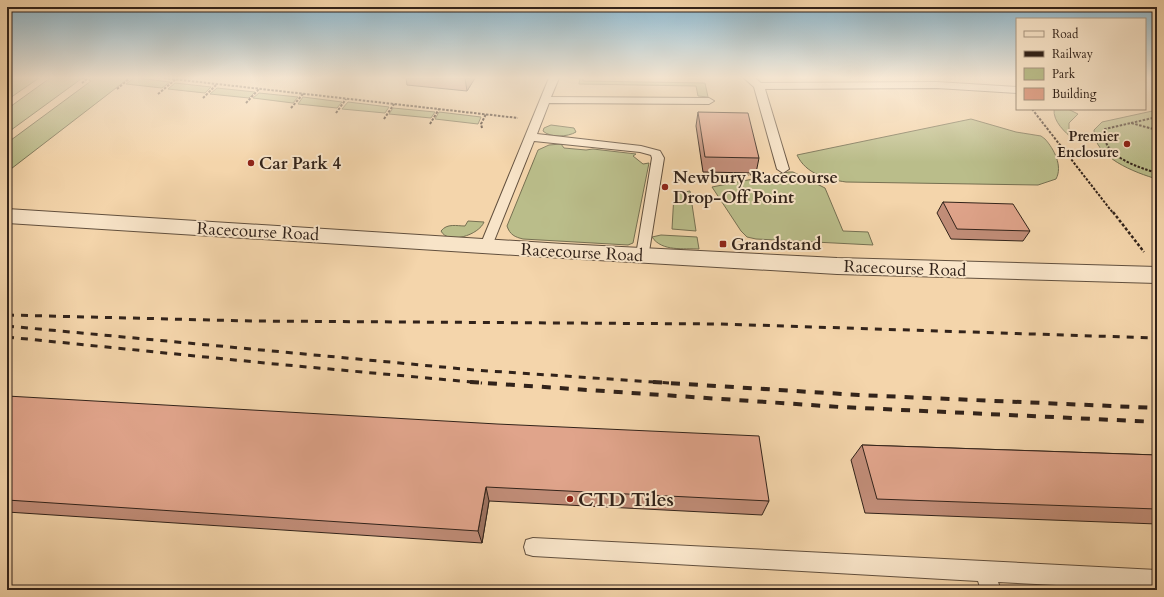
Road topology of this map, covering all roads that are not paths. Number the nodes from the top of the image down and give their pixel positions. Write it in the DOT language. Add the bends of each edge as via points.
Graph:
graph roads {
  1 [pos="544,106"];
  2 [pos="764,106"];
  3 [pos="532,137"];
  4 [pos="783,169"];
  5 [pos="7,216"];
  6 [pos="486,246"];
  7 [pos="643,255"];
  8 [pos="1157,275"];
  9 [pos="533,547"];
  10 [pos="1157,580"];
  11 [pos="988,581"];
  1 -- 3 [label="lane"];
  2 -- 4 [label="lane"];
  3 -- 6 [label="lane"];
  3 -- 7 [label="lane" via="656,153 658,158"];
  5 -- 6 [label="street, Racecourse Road"];
  6 -- 7 [label="street, Racecourse Road"];
  7 -- 8 [label="street, Racecourse Road" via="844,266"];
  9 -- 11 [label="lane"];
  10 -- 11 [label="lane"];
}
